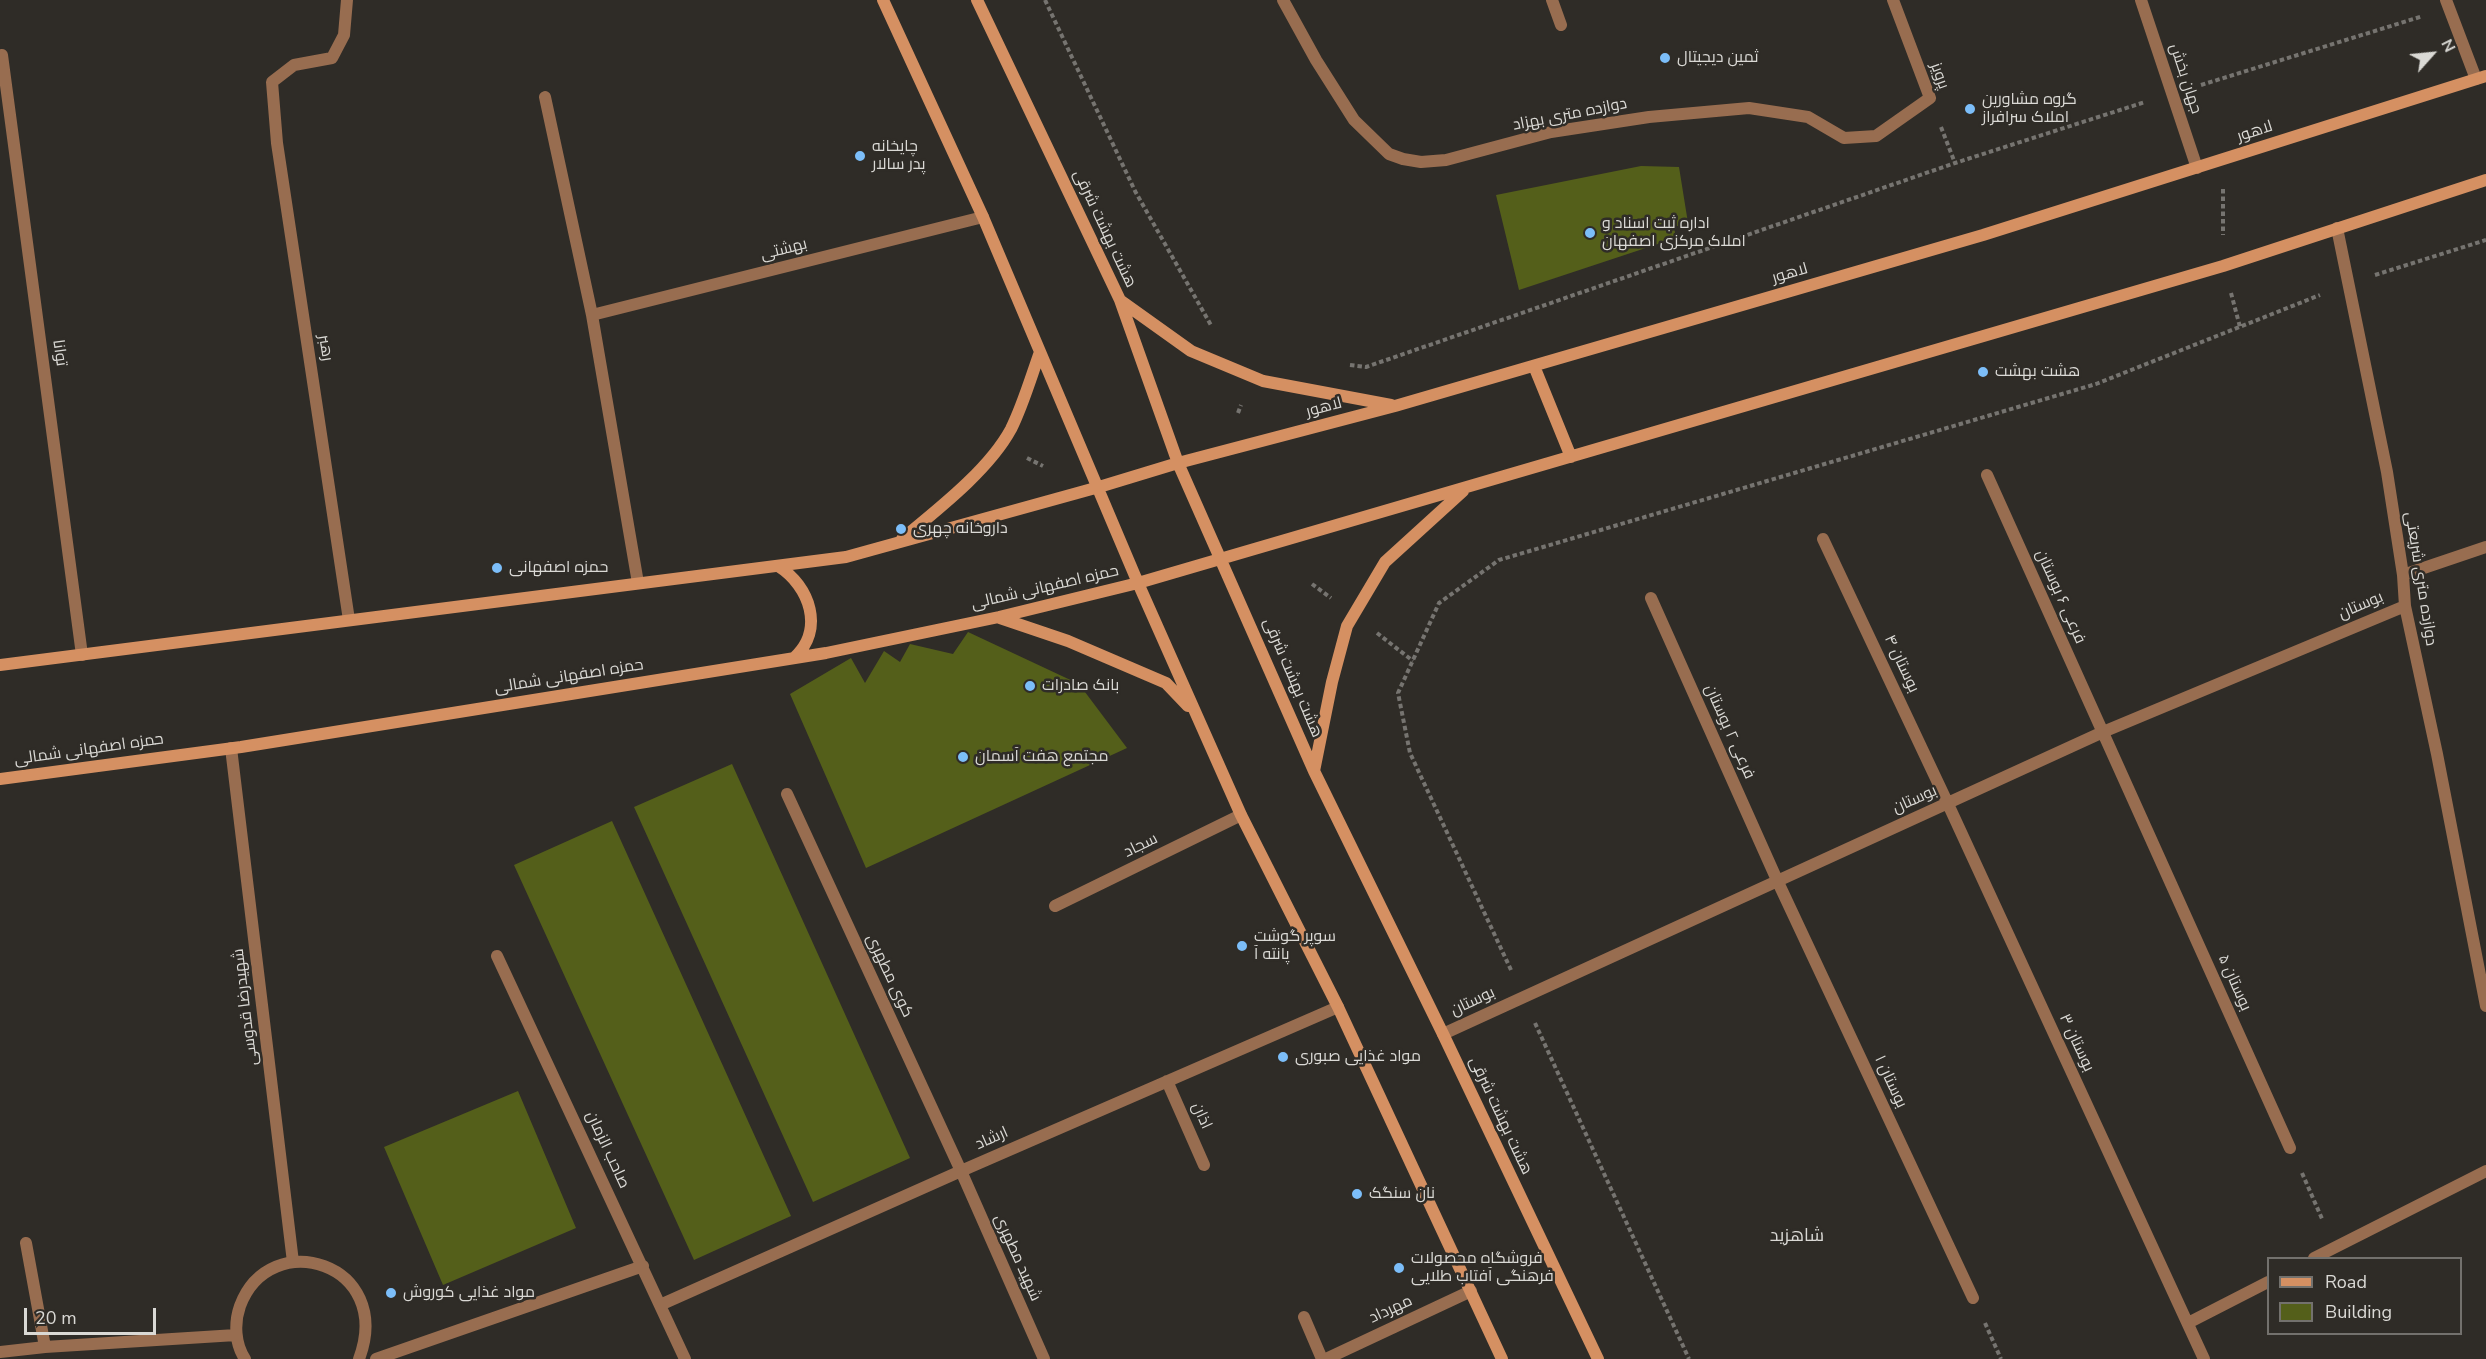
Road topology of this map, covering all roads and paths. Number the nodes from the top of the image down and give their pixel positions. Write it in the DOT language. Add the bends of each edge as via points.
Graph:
graph roads {
  1 [pos="346,0"];
  2 [pos="883,0"];
  3 [pos="977,0"];
  4 [pos="1045,0"];
  5 [pos="1283,0"];
  6 [pos="1552,0"];
  7 [pos="1893,0"];
  8 [pos="2141,0"];
  9 [pos="2447,4"];
  10 [pos="1561,25"];
  11 [pos="2,55"];
  12 [pos="2481,77"];
  13 [pos="2173,94"];
  14 [pos="545,97"];
  15 [pos="1930,98"];
  16 [pos="2223,159"];
  17 [pos="1955,163"];
  18 [pos="2197,168"];
  19 [pos="2486,180"];
  20 [pos="983,217"];
  21 [pos="2337,228"];
  22 [pos="2486,240"];
  23 [pos="2223,266"];
  24 [pos="2347,284"];
  25 [pos="1120,300"];
  26 [pos="592,315"];
  27 [pos="2240,327"];
  28 [pos="1222,333"];
  29 [pos="1040,352"];
  30 [pos="1343,364"];
  31 [pos="1534,366"];
  32 [pos="1395,406"];
  33 [pos="1571,457"];
  34 [pos="1178,462"];
  35 [pos="1987,475"];
  36 [pos="1099,487"];
  37 [pos="1466,488"];
  38 [pos="1823,539"];
  39 [pos="896,544"];
  40 [pos="2486,547"];
  41 [pos="1222,558"];
  42 [pos="778,566"];
  43 [pos="2403,575"];
  44 [pos="638,583"];
  45 [pos="1138,583"];
  46 [pos="1651,598"];
  47 [pos="2405,606"];
  48 [pos="999,617"];
  49 [pos="349,620"];
  50 [pos="82,655"];
  51 [pos="794,658"];
  52 [pos="0,665"];
  53 [pos="1195,713"];
  54 [pos="2103,732"];
  55 [pos="231,747"];
  56 [pos="1314,771"];
  57 [pos="0,779"];
  58 [pos="787,794"];
  59 [pos="1948,804"];
  60 [pos="1241,815"];
  61 [pos="1776,880"];
  62 [pos="1054,906"];
  63 [pos="497,956"];
  64 [pos="1523,997"];
  65 [pos="2486,1006"];
  66 [pos="1338,1007"];
  67 [pos="1443,1034"];
  68 [pos="1167,1081"];
  69 [pos="2290,1148"];
  70 [pos="1204,1165"];
  71 [pos="961,1171"];
  72 [pos="2486,1171"];
  73 [pos="26,1243"];
  74 [pos="2335,1248"];
  75 [pos="2316,1257"];
  76 [pos="293,1262"];
  77 [pos="643,1266"];
  78 [pos="2267,1283"];
  79 [pos="1471,1291"];
  80 [pos="1973,1298"];
  81 [pos="660,1305"];
  82 [pos="1304,1317"];
  83 [pos="2188,1323"];
  84 [pos="236,1335"];
  85 [pos="45,1347"];
  86 [pos="0,1353"];
  87 [pos="245,1359"];
  88 [pos="359,1359"];
  89 [pos="376,1359"];
  90 [pos="685,1359"];
  91 [pos="1044,1359"];
  92 [pos="1324,1359"];
  93 [pos="1502,1359"];
  94 [pos="1598,1359"];
  95 [pos="1689,1359"];
  96 [pos="2001,1359"];
  97 [pos="2204,1359"];
  1 -- 49 [label="street, رهبر" via="344,35 332,58 294,65 272,82 276,133"];
  2 -- 20 [label="main road"];
  3 -- 25 [label="main road, هشت بهشت شرقی"];
  4 -- 28 [label="path" via="1135,191 1212,328"];
  5 -- 15 [label="street, دوازده متری بهزاد" via="1354,120 1389,154 1421,162 1446,160 1551,132 1649,117 1749,108 1808,117 1844,138 1876,136"];
  6 -- 10 [label="street"];
  7 -- 15 [label="street, پرویز"];
  8 -- 13 [label="street, جهان بخش"];
  9 -- 12 [label="street"];
  9 -- 13 [label="path"];
  11 -- 50 [label="street, توانا"];
  12 -- 16 [label="main road, لاهور"];
  13 -- 17 [label="path"];
  13 -- 18 [label="street, جهان بخش"];
  14 -- 26 [label="street"];
  15 -- 17 [label="path, پرویز"];
  16 -- 18 [label="main road, لاهور"];
  16 -- 23 [label="path"];
  17 -- 30 [label="path" via="1366,367"];
  18 -- 31 [label="main road, لاهور"];
  19 -- 21 [label="main road"];
  20 -- 26 [label="street, بهشتی"];
  20 -- 29 [label="main road"];
  21 -- 23 [label="main road"];
  21 -- 24 [label="street, دوازده متری شریعتی"];
  22 -- 24 [label="path"];
  23 -- 27 [label="path"];
  23 -- 33 [label="main road"];
  24 -- 27 [label="path"];
  24 -- 43 [label="street, دوازده متری شریعتی" via="2387,472"];
  25 -- 32 [label="main road" via="1191,351 1263,381"];
  25 -- 34 [label="main road, هشت بهشت شرقی"];
  26 -- 44 [label="street"];
  27 -- 64 [label="path" via="2096,384 1499,560 1440,603 1398,693 1410,753"];
  29 -- 36 [label="main road"];
  29 -- 39 [label="main road" via="1010,429 999,445 953,496"];
  31 -- 32 [label="main road, لاهور"];
  31 -- 33 [label="main road"];
  32 -- 34 [label="main road, لاهور"];
  33 -- 37 [label="main road"];
  34 -- 36 [label="main road, لاهور"];
  34 -- 41 [label="main road, هشت بهشت شرقی"];
  35 -- 54 [label="street, فرعی ۶ بوستان"];
  36 -- 39 [label="main road"];
  36 -- 45 [label="main road"];
  37 -- 41 [label="main road"];
  37 -- 56 [label="main road" via="1385,562 1347,626"];
  38 -- 59 [label="street, بوستان ۴"];
  39 -- 42 [label="main road" via="846,557"];
  40 -- 43 [label="street"];
  41 -- 45 [label="main road"];
  41 -- 56 [label="main road, هشت بهشت شرقی"];
  42 -- 44 [label="main road"];
  42 -- 51 [label="main road" via="795,580 811,614 809,639"];
  43 -- 47 [label="street, دوازده متری شریعتی"];
  44 -- 49 [label="main road"];
  45 -- 48 [label="main road, حمزه اصفهانی شمالی"];
  45 -- 53 [label="main road"];
  46 -- 61 [label="street, فرعی ۲ بوستان"];
  47 -- 54 [label="street, بوستان"];
  47 -- 65 [label="street, دوازده متری شریعتی"];
  48 -- 51 [label="main road, حمزه اصفهانی شمالی"];
  48 -- 53 [label="main road" via="1068,641 1166,683"];
  49 -- 50 [label="main road"];
  50 -- 52 [label="main road"];
  51 -- 55 [label="main road, حمزه اصفهانی شمالی"];
  53 -- 60 [label="main road"];
  54 -- 59 [label="street, بوستان"];
  54 -- 69 [label="street, بوستان ۵"];
  55 -- 57 [label="main road, حمزه اصفهانی شمالی"];
  55 -- 76 [label="street, شهیدرضا قدوسی"];
  56 -- 67 [label="main road, هشت بهشت شرقی"];
  58 -- 71 [label="street, کوی مطهری"];
  59 -- 61 [label="street, بوستان"];
  59 -- 83 [label="street, بوستان ۳"];
  60 -- 62 [label="street, سجاد"];
  60 -- 66 [label="main road"];
  61 -- 64 [label="street, بوستان"];
  61 -- 80 [label="street, بوستان ۱"];
  63 -- 77 [label="street, صاحب الزمان"];
  64 -- 67 [label="street, بوستان"];
  64 -- 95 [label="path"];
  66 -- 68 [label="street, ارشاد"];
  66 -- 79 [label="main road"];
  67 -- 94 [label="main road, هشت بهشت شرقی"];
  68 -- 70 [label="street, اذان"];
  68 -- 71 [label="street, ارشاد"];
  69 -- 74 [label="path"];
  71 -- 81 [label="street, ارشاد"];
  71 -- 91 [label="street, شهید مطهری"];
  72 -- 74 [label="street"];
  73 -- 85 [label="street"];
  74 -- 75 [label="street"];
  76 -- 84 [label="street" via="257,1279 244,1295"];
  76 -- 88 [label="street" via="314,1263 334,1270 350,1283 362,1301 367,1321"];
  77 -- 81 [label="street, صاحب الزمان"];
  77 -- 89 [label="street"];
  78 -- 83 [label="street"];
  79 -- 92 [label="street, مهرداد"];
  79 -- 93 [label="main road"];
  80 -- 96 [label="path"];
  81 -- 90 [label="street, صاحب الزمان"];
  82 -- 92 [label="street, مهرداد"];
  83 -- 97 [label="street, بوستان ۳"];
  84 -- 85 [label="street"];
  84 -- 87 [label="street"];
  85 -- 86 [label="street"];
}
